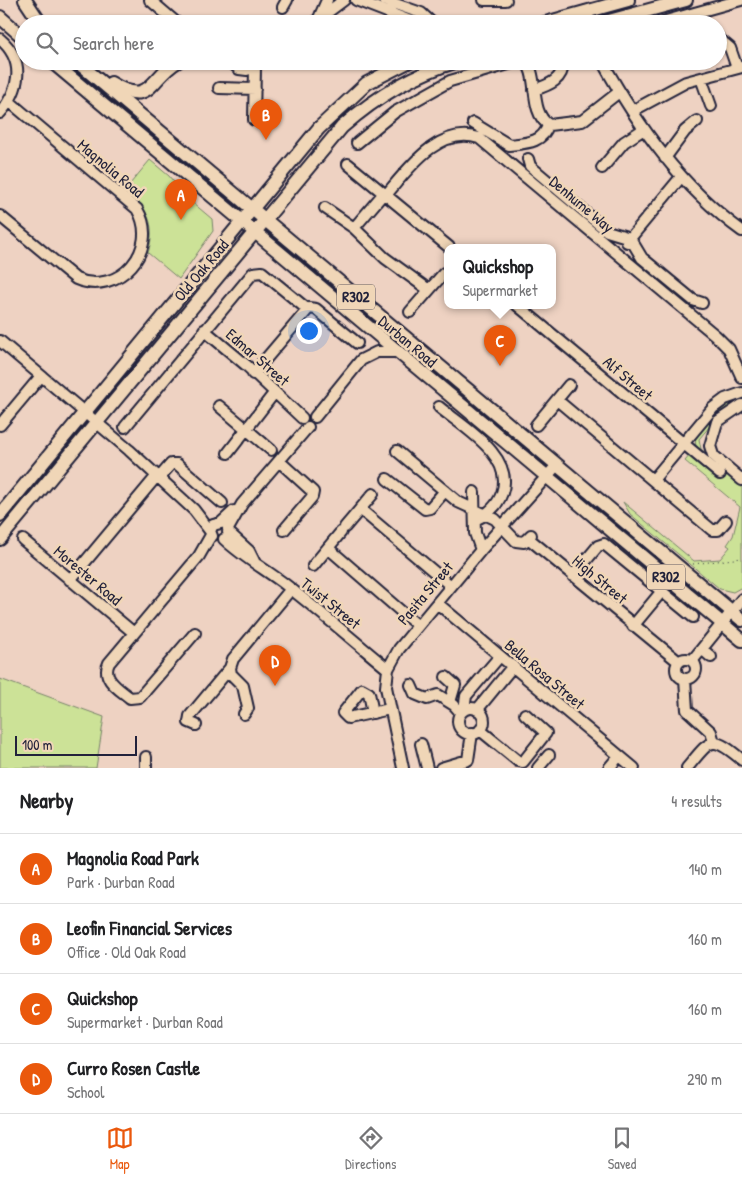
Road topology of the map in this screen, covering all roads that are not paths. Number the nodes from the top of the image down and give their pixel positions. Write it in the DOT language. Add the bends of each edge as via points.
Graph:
graph roads {
  1 [pos="25,0"];
  2 [pos="150,0"];
  3 [pos="326,0"];
  4 [pos="344,0"];
  5 [pos="356,0"];
  6 [pos="384,0"];
  7 [pos="491,0"];
  8 [pos="506,0"];
  9 [pos="628,0"];
  10 [pos="686,0"];
  11 [pos="742,0"];
  12 [pos="391,6"];
  13 [pos="688,14"];
  14 [pos="35,15"];
  15 [pos="168,15"];
  16 [pos="318,15"];
  17 [pos="323,15"];
  18 [pos="404,15"];
  19 [pos="423,15"];
  20 [pos="590,15"];
  21 [pos="630,15"];
  22 [pos="685,15"];
  23 [pos="0,17"];
  24 [pos="15,30"];
  25 [pos="0,39"];
  26 [pos="727,46"];
  27 [pos="15,60"];
  28 [pos="739,67"];
  29 [pos="18,70"];
  30 [pos="62,70"];
  31 [pos="87,70"];
  32 [pos="90,70"];
  33 [pos="169,70"];
  34 [pos="258,70"];
  35 [pos="386,70"];
  36 [pos="393,70"];
  37 [pos="430,70"];
  38 [pos="489,70"];
  39 [pos="530,70"];
  40 [pos="563,70"];
  41 [pos="608,70"];
  42 [pos="377,78"];
  43 [pos="701,78"];
  44 [pos="219,88"];
  45 [pos="255,89"];
  46 [pos="534,90"];
  47 [pos="619,92"];
  48 [pos="10,102"];
  49 [pos="711,106"];
  50 [pos="632,111"];
  51 [pos="0,113"];
  52 [pos="254,120"];
  53 [pos="697,121"];
  54 [pos="473,123"];
  55 [pos="548,124"];
  56 [pos="644,129"];
  57 [pos="357,143"];
  58 [pos="665,158"];
  59 [pos="528,159"];
  60 [pos="348,164"];
  61 [pos="602,168"];
  62 [pos="681,177"];
  63 [pos="385,194"];
  64 [pos="324,208"];
  65 [pos="253,209"];
  66 [pos="0,216"];
  67 [pos="265,219"];
  68 [pos="241,223"];
  69 [pos="354,228"];
  70 [pos="742,231"];
  71 [pos="253,233"];
  72 [pos="628,241"];
  73 [pos="444,244"];
  74 [pos="444,273"];
  75 [pos="429,290"];
  76 [pos="702,303"];
  77 [pos="307,309"];
  78 [pos="522,309"];
  79 [pos="410,312"];
  80 [pos="204,330"];
  81 [pos="0,341"];
  82 [pos="357,343"];
  83 [pos="396,352"];
  84 [pos="253,374"];
  85 [pos="41,376"];
  86 [pos="742,378"];
  87 [pos="569,385"];
  88 [pos="275,392"];
  89 [pos="742,393"];
  90 [pos="557,400"];
  91 [pos="742,405"];
  92 [pos="219,406"];
  93 [pos="439,407"];
  94 [pos="84,412"];
  95 [pos="304,421"];
  96 [pos="96,422"];
  97 [pos="536,425"];
  98 [pos="0,426"];
  99 [pos="125,427"];
  100 [pos="247,430"];
  101 [pos="683,443"];
  102 [pos="271,450"];
  103 [pos="398,451"];
  104 [pos="228,453"];
  105 [pos="279,461"];
  106 [pos="557,465"];
  107 [pos="720,474"];
  108 [pos="157,478"];
  109 [pos="546,478"];
  110 [pos="387,479"];
  111 [pos="653,480"];
  112 [pos="742,480"];
  113 [pos="445,490"];
  114 [pos="474,492"];
  115 [pos="373,494"];
  116 [pos="222,503"];
  117 [pos="360,509"];
  118 [pos="0,515"];
  119 [pos="475,515"];
  120 [pos="487,515"];
  121 [pos="726,521"];
  122 [pos="503,528"];
  123 [pos="284,530"];
  124 [pos="220,531"];
  125 [pos="0,539"];
  126 [pos="23,540"];
  127 [pos="328,548"];
  128 [pos="481,550"];
  129 [pos="313,566"];
  130 [pos="573,576"];
  131 [pos="70,580"];
  132 [pos="451,586"];
  133 [pos="291,589"];
  134 [pos="662,591"];
  135 [pos="742,599"];
  136 [pos="437,603"];
  137 [pos="737,616"];
  138 [pos="693,617"];
  139 [pos="723,624"];
  140 [pos="418,626"];
  141 [pos="633,626"];
  142 [pos="195,633"];
  143 [pos="134,634"];
  144 [pos="742,640"];
  145 [pos="702,649"];
  146 [pos="500,656"];
  147 [pos="711,657"];
  148 [pos="692,661"];
  149 [pos="679,662"];
  150 [pos="513,666"];
  151 [pos="230,668"];
  152 [pos="388,669"];
  153 [pos="446,677"];
  154 [pos="685,679"];
  155 [pos="411,685"];
  156 [pos="450,702"];
  157 [pos="390,709"];
  158 [pos="477,710"];
  159 [pos="462,711"];
  160 [pos="373,713"];
  161 [pos="244,714"];
  162 [pos="525,714"];
  163 [pos="196,725"];
  164 [pos="476,731"];
  165 [pos="714,742"];
  166 [pos="421,744"];
  167 [pos="549,755"];
  168 [pos="619,756"];
  169 [pos="146,757"];
  170 [pos="742,760"];
  171 [pos="146,768"];
  172 [pos="403,768"];
  173 [pos="427,768"];
  174 [pos="440,768"];
  175 [pos="538,768"];
  176 [pos="609,768"];
  177 [pos="634,768"];
  178 [pos="687,768"];
  1 -- 14 [label="main road"];
  2 -- 15 [label="street"];
  3 -- 16 [label="street"];
  4 -- 17 [label="street"];
  5 -- 12 [label="street"];
  6 -- 12 [label="street"];
  7 -- 8 [label="street"];
  9 -- 20 [label="main road"];
  10 -- 21 [label="main road"];
  11 -- 13 [label="street"];
  12 -- 18 [label="street"];
  12 -- 19 [label="street"];
  13 -- 22 [label="street"];
  23 -- 24 [label="main road"];
  25 -- 27 [label="street"];
  26 -- 28 [label="street"];
  28 -- 43 [label="street"];
  29 -- 48 [label="street" via="16,89"];
  30 -- 68 [label="main road, Durban Road / R302"];
  31 -- 65 [label="main road, Durban Road / R302"];
  32 -- 33 [label="main road" via="120,89 137,93 151,87"];
  34 -- 45 [label="street"];
  35 -- 42 [label="main road"];
  36 -- 42 [label="main road, Old Oak Road"];
  37 -- 67 [label="main road, Old Oak Road" via="397,86 360,111 326,144"];
  38 -- 57 [label="street" via="450,81 395,112"];
  39 -- 46 [label="street"];
  40 -- 46 [label="street" via="553,84"];
  41 -- 47 [label="street"];
  42 -- 65 [label="main road, Old Oak Road" via="335,111"];
  43 -- 49 [label="street"];
  43 -- 50 [label="street" via="668,90"];
  44 -- 45 [label="street"];
  45 -- 52 [label="street"];
  46 -- 55 [label="street" via="539,114"];
  47 -- 50 [label="street"];
  47 -- 55 [label="street" via="582,121"];
  48 -- 51 [label="street"];
  48 -- 66 [label="street, Magnolia Road" via="137,209 143,222 144,244 134,264 124,274 111,281 89,283 76,279"];
  50 -- 56 [label="street"];
  53 -- 58 [label="street" via="688,127"];
  54 -- 55 [label="street" via="509,145 540,139"];
  56 -- 58 [label="street"];
  56 -- 61 [label="street" via="622,144"];
  58 -- 62 [label="street"];
  59 -- 72 [label="street" via="530,166 607,231"];
  60 -- 63 [label="street"];
  62 -- 70 [label="street"];
  62 -- 72 [label="street"];
  63 -- 69 [label="street, Denhume Way"];
  63 -- 73 [label="street"];
  63 -- 86 [label="street, Denhume Way" via="417,158 438,144 465,136 479,138 715,335 729,348"];
  64 -- 69 [label="street"];
  65 -- 67 [label="main road, Durban Road / R302"];
  65 -- 68 [label="main road, Old Oak Road"];
  67 -- 71 [label="main road, Old Oak Road"];
  67 -- 106 [label="main road, Durban Road / R302"];
  68 -- 71 [label="main road, Durban Road / R302"];
  68 -- 94 [label="main road, Old Oak Road"];
  69 -- 75 [label="street" via="385,258"];
  71 -- 83 [label="main road, Durban Road / R302"];
  71 -- 96 [label="main road, Old Oak Road"];
  72 -- 76 [label="street" via="635,242 642,258 692,300"];
  74 -- 75 [label="street"];
  75 -- 79 [label="street"];
  77 -- 80 [label="street" via="262,272 255,271"];
  77 -- 82 [label="street" via="316,309"];
  77 -- 84 [label="street"];
  78 -- 101 [label="street, Alf Street"];
  80 -- 84 [label="street, Edmar Street"];
  80 -- 99 [label="street"];
  81 -- 85 [label="street, Twist Street"];
  83 -- 95 [label="street" via="377,352 361,360 315,417 310,413"];
  83 -- 109 [label="main road, Durban Road / R302"];
  84 -- 88 [label="street, Edmar Street"];
  85 -- 94 [label="street, Twist Street"];
  85 -- 98 [label="street"];
  87 -- 90 [label="street"];
  88 -- 95 [label="street, Edmar Street"];
  88 -- 100 [label="street"];
  89 -- 101 [label="street" via="718,404"];
  90 -- 97 [label="street"];
  90 -- 111 [label="street"];
  91 -- 112 [label="street" via="717,422 710,446 712,455"];
  92 -- 100 [label="street"];
  93 -- 120 [label="street" via="480,441 501,465 503,489"];
  94 -- 96 [label="street, Twist Street"];
  94 -- 118 [label="main road, Old Oak Road"];
  95 -- 105 [label="street" via="295,441"];
  96 -- 108 [label="street, Twist Street"];
  96 -- 125 [label="main road, Old Oak Road"];
  100 -- 102 [label="street"];
  100 -- 104 [label="street"];
  101 -- 107 [label="street, Alf Street"];
  101 -- 111 [label="street"];
  103 -- 113 [label="street"];
  105 -- 123 [label="street" via="314,493"];
  105 -- 124 [label="street"];
  106 -- 109 [label="street, Pasita Street"];
  106 -- 137 [label="main road, Durban Road / R302"];
  108 -- 116 [label="street" via="171,464 177,464"];
  108 -- 124 [label="street, Twist Street"];
  108 -- 131 [label="street"];
  109 -- 122 [label="street, Pasita Street"];
  109 -- 139 [label="main road, Durban Road / R302"];
  110 -- 113 [label="street" via="425,509 430,508"];
  111 -- 121 [label="street" via="712,530 718,530"];
  113 -- 119 [label="street"];
  114 -- 119 [label="street"];
  115 -- 117 [label="street"];
  117 -- 127 [label="street"];
  117 -- 132 [label="street"];
  119 -- 120 [label="street"];
  119 -- 128 [label="street" via="476,537"];
  120 -- 122 [label="street"];
  122 -- 128 [label="street, Pasita Street"];
  122 -- 130 [label="street, High Street" via="518,542 524,542 530,536"];
  124 -- 133 [label="street, Twist Street" via="243,556 254,560"];
  124 -- 143 [label="street"];
  126 -- 131 [label="street, Morester Road"];
  127 -- 129 [label="street"];
  127 -- 140 [label="street"];
  128 -- 132 [label="street, Pasita Street"];
  130 -- 134 [label="street" via="598,546 604,544"];
  130 -- 141 [label="street, High Street"];
  131 -- 143 [label="street, Morester Road"];
  132 -- 136 [label="street, Pasita Street"];
  133 -- 151 [label="street" via="233,659"];
  133 -- 152 [label="street, Twist Street"];
  134 -- 138 [label="street"];
  134 -- 141 [label="street"];
  135 -- 137 [label="street"];
  136 -- 140 [label="street, Pasita Street"];
  136 -- 146 [label="street, Bella Rosa Street"];
  137 -- 139 [label="street"];
  139 -- 144 [label="main road, R302"];
  139 -- 145 [label="street"];
  140 -- 152 [label="street, Pasita Street"];
  141 -- 149 [label="street, High Street"];
  142 -- 143 [label="street" via="138,698 130,698 110,680 106,670"];
  145 -- 147 [label="street"];
  145 -- 148 [label="street"];
  146 -- 150 [label="street, Bella Rosa Street"];
  146 -- 159 [label="street" via="466,696"];
  148 -- 149 [label="street" via="684,659"];
  148 -- 154 [label="street" via="696,671 691,678"];
  149 -- 154 [label="street" via="676,669"];
  150 -- 158 [label="street"];
  150 -- 168 [label="street, Bella Rosa Street"];
  151 -- 161 [label="street" via="231,674 243,686 248,708"];
  151 -- 163 [label="street" via="189,718 190,724"];
  152 -- 157 [label="street, Pasita Street" via="386,687"];
  153 -- 156 [label="street" via="455,685"];
  154 -- 165 [label="street" via="687,710 711,732"];
  155 -- 156 [label="street" via="417,695 427,699 438,695"];
  156 -- 159 [label="street"];
  157 -- 160 [label="street"];
  157 -- 172 [label="street, Pasita Street"];
  158 -- 159 [label="street"];
  158 -- 164 [label="street" via="484,720"];
  159 -- 164 [label="street" via="459,726 464,731"];
  162 -- 164 [label="street" via="546,733 523,762 518,762"];
  164 -- 174 [label="street" via="468,760"];
  165 -- 170 [label="street" via="723,744"];
  165 -- 178 [label="street" via="705,747"];
  166 -- 173 [label="street"];
  167 -- 175 [label="street"];
  168 -- 176 [label="street"];
  168 -- 177 [label="street, Bella Rosa Street"];
  169 -- 171 [label="street"];
}
